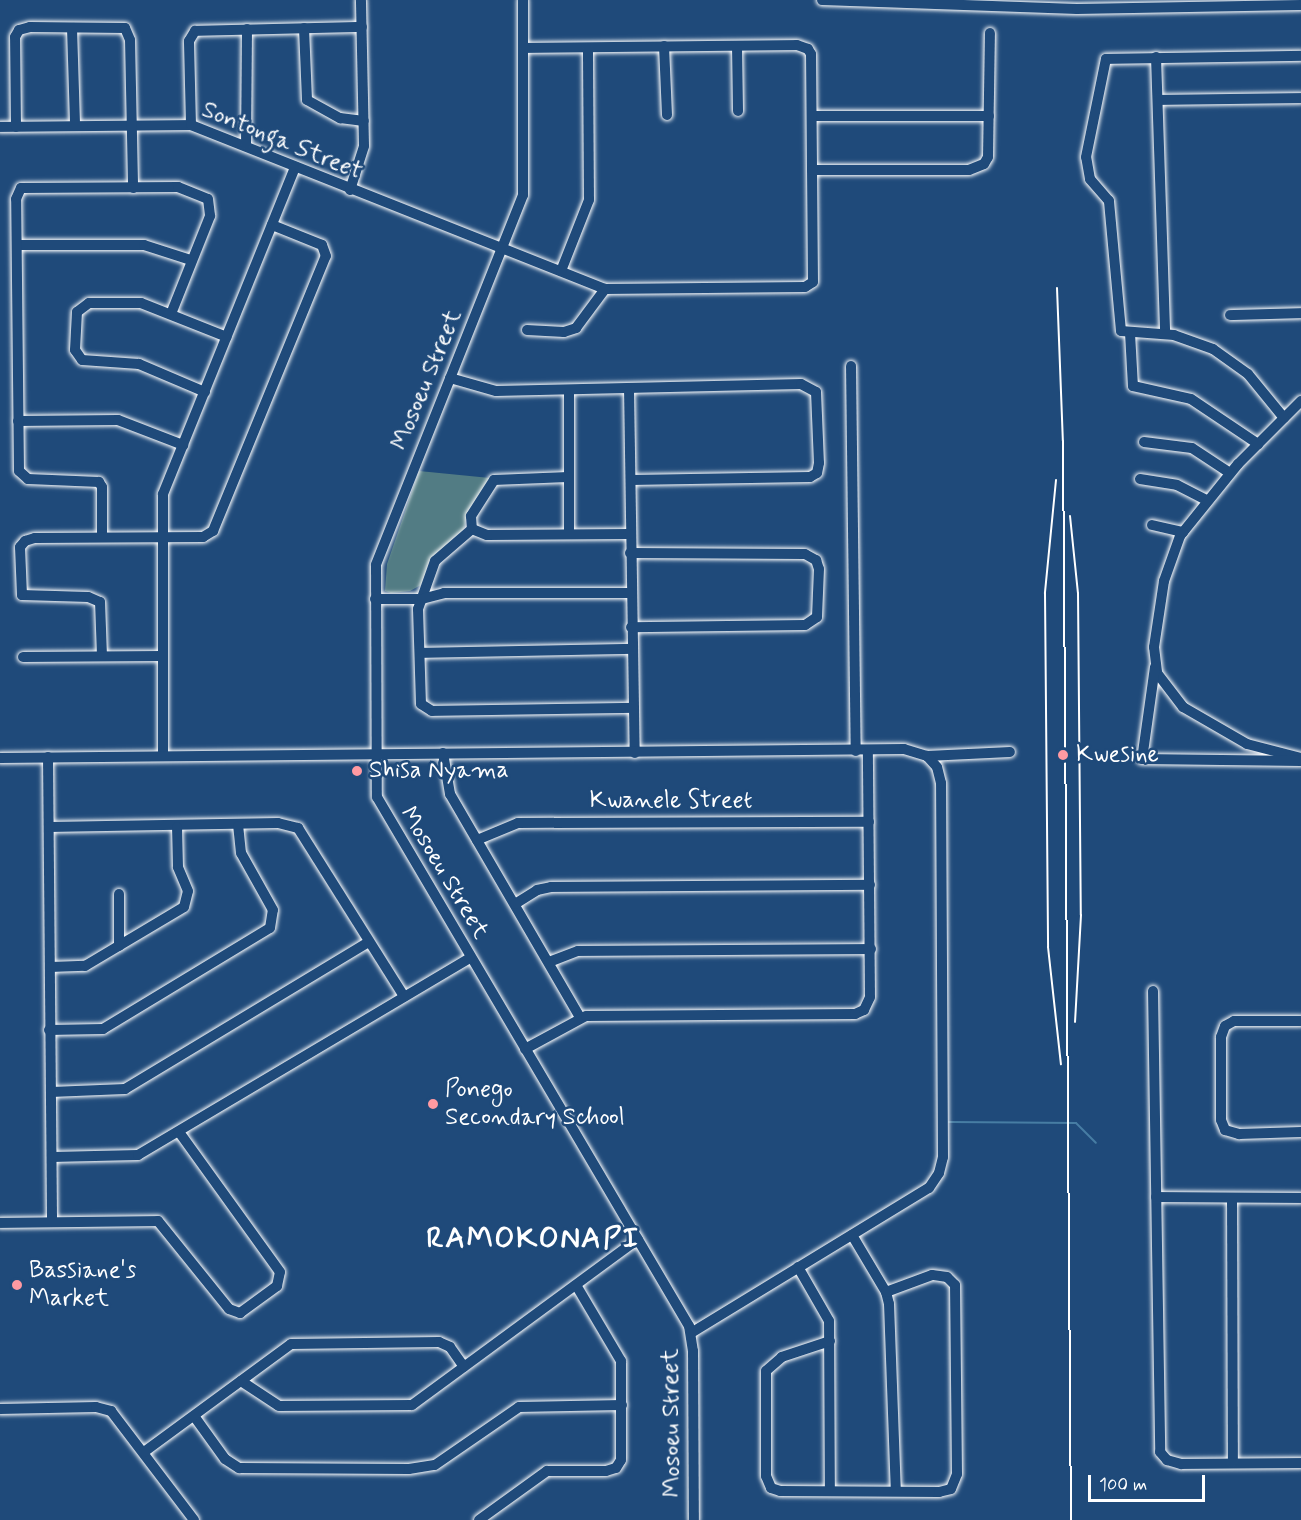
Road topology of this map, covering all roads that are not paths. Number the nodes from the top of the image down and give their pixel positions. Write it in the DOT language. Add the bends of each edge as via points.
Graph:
graph roads {
  1 [pos="361,0"];
  2 [pos="523,0"];
  3 [pos="822,0"];
  4 [pos="1301,3"];
  5 [pos="362,27"];
  6 [pos="72,28"];
  7 [pos="304,28"];
  8 [pos="247,29"];
  9 [pos="990,33"];
  10 [pos="664,46"];
  11 [pos="738,46"];
  12 [pos="524,48"];
  13 [pos="588,48"];
  14 [pos="1301,56"];
  15 [pos="1156,57"];
  16 [pos="1301,98"];
  17 [pos="1159,100"];
  18 [pos="738,111"];
  19 [pos="667,115"];
  20 [pos="812,116"];
  21 [pos="989,116"];
  22 [pos="364,121"];
  23 [pos="191,125"];
  24 [pos="75,126"];
  25 [pos="132,126"];
  26 [pos="0,127"];
  27 [pos="16,127"];
  28 [pos="246,145"];
  29 [pos="295,166"];
  30 [pos="812,170"];
  31 [pos="133,188"];
  32 [pos="350,190"];
  33 [pos="272,225"];
  34 [pos="17,245"];
  35 [pos="504,248"];
  36 [pos="191,260"];
  37 [pos="561,271"];
  38 [pos="605,290"];
  39 [pos="1301,313"];
  40 [pos="171,314"];
  41 [pos="1230,315"];
  42 [pos="526,330"];
  43 [pos="1130,333"];
  44 [pos="1165,334"];
  45 [pos="227,337"];
  46 [pos="851,366"];
  47 [pos="450,378"];
  48 [pos="629,388"];
  49 [pos="569,390"];
  50 [pos="205,392"];
  51 [pos="1301,401"];
  52 [pos="1284,417"];
  53 [pos="18,421"];
  54 [pos="1144,442"];
  55 [pos="1258,444"];
  56 [pos="183,445"];
  57 [pos="1230,473"];
  58 [pos="568,477"];
  59 [pos="1140,479"];
  60 [pos="631,480"];
  61 [pos="1207,500"];
  62 [pos="1152,525"];
  63 [pos="472,529"];
  64 [pos="1183,532"];
  65 [pos="569,534"];
  66 [pos="630,534"];
  67 [pos="102,536"];
  68 [pos="162,537"];
  69 [pos="630,553"];
  70 [pos="631,593"];
  71 [pos="375,599"];
  72 [pos="422,599"];
  73 [pos="631,627"];
  74 [pos="632,649"];
  75 [pos="420,653"];
  76 [pos="102,656"];
  77 [pos="162,656"];
  78 [pos="23,657"];
  79 [pos="1155,666"];
  80 [pos="633,708"];
  81 [pos="868,750"];
  82 [pos="856,751"];
  83 [pos="1010,752"];
  84 [pos="443,753"];
  85 [pos="635,753"];
  86 [pos="376,754"];
  87 [pos="163,756"];
  88 [pos="927,756"];
  89 [pos="48,757"];
  90 [pos="0,758"];
  91 [pos="1301,760"];
  92 [pos="869,822"];
  93 [pos="238,826"];
  94 [pos="177,827"];
  95 [pos="50,828"];
  96 [pos="477,840"];
  97 [pos="870,885"];
  98 [pos="119,894"];
  99 [pos="516,904"];
  100 [pos="369,942"];
  101 [pos="119,946"];
  102 [pos="871,949"];
  103 [pos="470,958"];
  104 [pos="549,962"];
  105 [pos="50,967"];
  106 [pos="1153,991"];
  107 [pos="404,996"];
  108 [pos="580,1017"];
  109 [pos="1301,1021"];
  110 [pos="49,1030"];
  111 [pos="525,1049"];
  112 [pos="51,1092"];
  113 [pos="179,1132"];
  114 [pos="1301,1132"];
  115 [pos="52,1157"];
  116 [pos="1156,1197"];
  117 [pos="1232,1198"];
  118 [pos="1301,1198"];
  119 [pos="52,1221"];
  120 [pos="0,1223"];
  121 [pos="852,1235"];
  122 [pos="638,1239"];
  123 [pos="798,1267"];
  124 [pos="576,1285"];
  125 [pos="886,1292"];
  126 [pos="691,1333"];
  127 [pos="830,1341"];
  128 [pos="464,1367"];
  129 [pos="241,1382"];
  130 [pos="622,1405"];
  131 [pos="0,1409"];
  132 [pos="194,1416"];
  133 [pos="144,1452"];
  134 [pos="1233,1462"];
  135 [pos="1301,1463"];
  136 [pos="830,1491"];
  137 [pos="896,1491"];
  138 [pos="194,1520"];
  139 [pos="480,1520"];
  140 [pos="694,1520"];
  1 -- 5 [label="street"];
  2 -- 12 [label="street, Mosoeu Street"];
  3 -- 4 [label="street" via="1077,9"];
  5 -- 7 [label="street"];
  5 -- 22 [label="street"];
  6 -- 24 [label="street"];
  6 -- 25 [label="street" via="128,30"];
  6 -- 27 [label="street" via="24,27 16,34"];
  7 -- 8 [label="street"];
  7 -- 22 [label="street" via="307,100 340,118"];
  8 -- 23 [label="street" via="202,29 191,35"];
  8 -- 28 [label="street"];
  9 -- 21 [label="street"];
  10 -- 11 [label="street"];
  10 -- 13 [label="street"];
  10 -- 19 [label="street"];
  11 -- 18 [label="street"];
  11 -- 20 [label="street" via="797,45 808,49"];
  12 -- 13 [label="street"];
  12 -- 35 [label="street, Mosoeu Street" via="525,184"];
  13 -- 37 [label="street" via="589,200"];
  14 -- 15 [label="street"];
  15 -- 17 [label="street"];
  15 -- 43 [label="street" via="1106,58 1086,158 1090,179 1108,201 1119,326"];
  16 -- 17 [label="street"];
  17 -- 44 [label="street"];
  20 -- 21 [label="street"];
  20 -- 30 [label="street"];
  21 -- 30 [label="street" via="988,157 978,168"];
  22 -- 32 [label="street" via="363,159"];
  23 -- 25 [label="street, Sontonga Street"];
  23 -- 28 [label="street, Sontonga Street"];
  24 -- 25 [label="street, Sontonga Street"];
  24 -- 27 [label="street, Sontonga Street"];
  25 -- 31 [label="street"];
  26 -- 27 [label="street, Sontonga Street"];
  28 -- 29 [label="street, Sontonga Street"];
  29 -- 32 [label="street, Sontonga Street"];
  29 -- 33 [label="street"];
  30 -- 38 [label="street" via="815,272 810,285"];
  31 -- 34 [label="street" via="21,188 16,199"];
  31 -- 36 [label="street" via="178,187 208,199 210,216"];
  32 -- 35 [label="street, Sontonga Street"];
  33 -- 45 [label="street"];
  33 -- 68 [label="street" via="322,245 325,260 213,531 203,537"];
  34 -- 36 [label="street" via="144,245"];
  34 -- 53 [label="street"];
  35 -- 37 [label="street, Sontonga Street"];
  35 -- 47 [label="street, Mosoeu Street"];
  36 -- 40 [label="street"];
  37 -- 38 [label="street, Sontonga Street"];
  38 -- 42 [label="street" via="576,328 564,332"];
  39 -- 41 [label="street"];
  40 -- 45 [label="street"];
  40 -- 50 [label="street" via="141,303 84,304 77,312 77,355 86,361 139,364"];
  43 -- 44 [label="street"];
  43 -- 55 [label="street" via="1132,386 1191,399"];
  44 -- 52 [label="street" via="1186,338 1226,356 1261,387"];
  45 -- 50 [label="street"];
  46 -- 82 [label="street"];
  47 -- 49 [label="street" via="489,391"];
  47 -- 71 [label="street, Mosoeu Street" via="379,553"];
  48 -- 49 [label="street"];
  48 -- 60 [label="street"];
  48 -- 60 [label="street" via="801,384 814,389 818,399 819,464 810,477"];
  49 -- 58 [label="street"];
  50 -- 56 [label="street"];
  51 -- 52 [label="street"];
  52 -- 55 [label="street"];
  53 -- 56 [label="street" via="118,420"];
  53 -- 67 [label="street" via="21,476 28,480 99,482"];
  54 -- 57 [label="street" via="1192,448"];
  55 -- 57 [label="street"];
  56 -- 68 [label="street" via="163,494"];
  57 -- 61 [label="street"];
  58 -- 63 [label="street" via="497,478 471,516"];
  58 -- 65 [label="street"];
  59 -- 61 [label="street" via="1177,485"];
  60 -- 66 [label="street"];
  61 -- 64 [label="street"];
  62 -- 64 [label="street"];
  63 -- 65 [label="street" via="487,535"];
  63 -- 72 [label="street" via="435,561"];
  64 -- 79 [label="street" via="1164,580"];
  65 -- 66 [label="street"];
  66 -- 69 [label="street"];
  67 -- 68 [label="street"];
  67 -- 76 [label="street" via="31,538 23,543 19,553 20,591 24,596 88,597 100,602"];
  68 -- 77 [label="street"];
  69 -- 70 [label="street"];
  69 -- 73 [label="street" via="806,554 816,560 819,569 817,617 805,625"];
  70 -- 72 [label="street" via="444,593"];
  70 -- 73 [label="street"];
  71 -- 72 [label="street"];
  71 -- 86 [label="street, Mosoeu Street"];
  72 -- 75 [label="street" via="418,609"];
  73 -- 74 [label="street"];
  74 -- 75 [label="street"];
  74 -- 80 [label="street"];
  75 -- 80 [label="street" via="421,701 428,710"];
  76 -- 77 [label="street"];
  76 -- 78 [label="street"];
  77 -- 87 [label="street"];
  79 -- 91 [label="street" via="1166,689 1183,707 1246,744"];
  79 -- 91 [label="street" via="1142,759"];
  80 -- 85 [label="street"];
  81 -- 82 [label="street"];
  81 -- 88 [label="street" via="913,750"];
  81 -- 92 [label="street"];
  82 -- 85 [label="street"];
  83 -- 88 [label="street"];
  84 -- 85 [label="street"];
  84 -- 86 [label="street"];
  84 -- 96 [label="street" via="448,789"];
  86 -- 87 [label="street"];
  86 -- 103 [label="street, Mosoeu Street" via="380,807"];
  87 -- 89 [label="street"];
  88 -- 121 [label="street" via="937,767 940,783 943,1157 929,1188"];
  89 -- 90 [label="street"];
  89 -- 95 [label="street"];
  92 -- 96 [label="street, Kwanele Street" via="518,823"];
  92 -- 97 [label="street"];
  93 -- 94 [label="street"];
  93 -- 100 [label="street" via="284,824 303,831"];
  93 -- 110 [label="street" via="241,853 273,909 270,928 103,1029"];
  94 -- 95 [label="street"];
  94 -- 101 [label="street" via="178,867 188,891 187,902"];
  95 -- 105 [label="street"];
  96 -- 99 [label="street"];
  97 -- 99 [label="street" via="551,887 537,890"];
  97 -- 102 [label="street"];
  98 -- 101 [label="street"];
  99 -- 104 [label="street"];
  100 -- 107 [label="street"];
  100 -- 112 [label="street" via="125,1089"];
  101 -- 105 [label="street" via="84,966"];
  102 -- 104 [label="street" via="578,951"];
  102 -- 108 [label="street" via="869,1002 860,1013"];
  103 -- 107 [label="street"];
  103 -- 111 [label="street, Mosoeu Street"];
  104 -- 108 [label="street"];
  105 -- 110 [label="street"];
  106 -- 116 [label="street"];
  107 -- 113 [label="street"];
  108 -- 111 [label="street"];
  109 -- 114 [label="street" via="1227,1024 1221,1037 1221,1123 1228,1131"];
  110 -- 112 [label="street"];
  111 -- 122 [label="street, Mosoeu Street"];
  112 -- 115 [label="street"];
  113 -- 115 [label="street" via="138,1155"];
  113 -- 119 [label="street" via="278,1267 277,1286 246,1309 236,1314 229,1309 158,1221"];
  115 -- 119 [label="street"];
  116 -- 117 [label="street"];
  116 -- 134 [label="street" via="1160,1452 1167,1460 1181,1464"];
  117 -- 118 [label="street"];
  117 -- 134 [label="street"];
  119 -- 120 [label="street"];
  121 -- 123 [label="street"];
  121 -- 125 [label="street"];
  122 -- 124 [label="street"];
  122 -- 126 [label="street, Mosoeu Street"];
  123 -- 126 [label="street"];
  123 -- 127 [label="street" via="826,1313"];
  124 -- 128 [label="street"];
  124 -- 130 [label="street" via="619,1356"];
  125 -- 137 [label="street"];
  125 -- 137 [label="street" via="938,1275 953,1282 957,1296 956,1480 947,1491"];
  126 -- 140 [label="street, Mosoeu Street"];
  127 -- 136 [label="street"];
  127 -- 136 [label="street" via="782,1357 769,1366 764,1378 768,1485 780,1491"];
  128 -- 129 [label="street" via="408,1406 279,1406"];
  128 -- 129 [label="street" via="450,1347 439,1342 300,1343 288,1346"];
  129 -- 132 [label="street"];
  130 -- 132 [label="street" via="519,1407 441,1462 409,1468 239,1468 225,1459"];
  130 -- 139 [label="street" via="622,1455 616,1468 547,1471"];
  131 -- 133 [label="street" via="106,1409 117,1416"];
  132 -- 133 [label="street"];
  133 -- 138 [label="street"];
  134 -- 135 [label="street"];
  136 -- 137 [label="street"];
}
